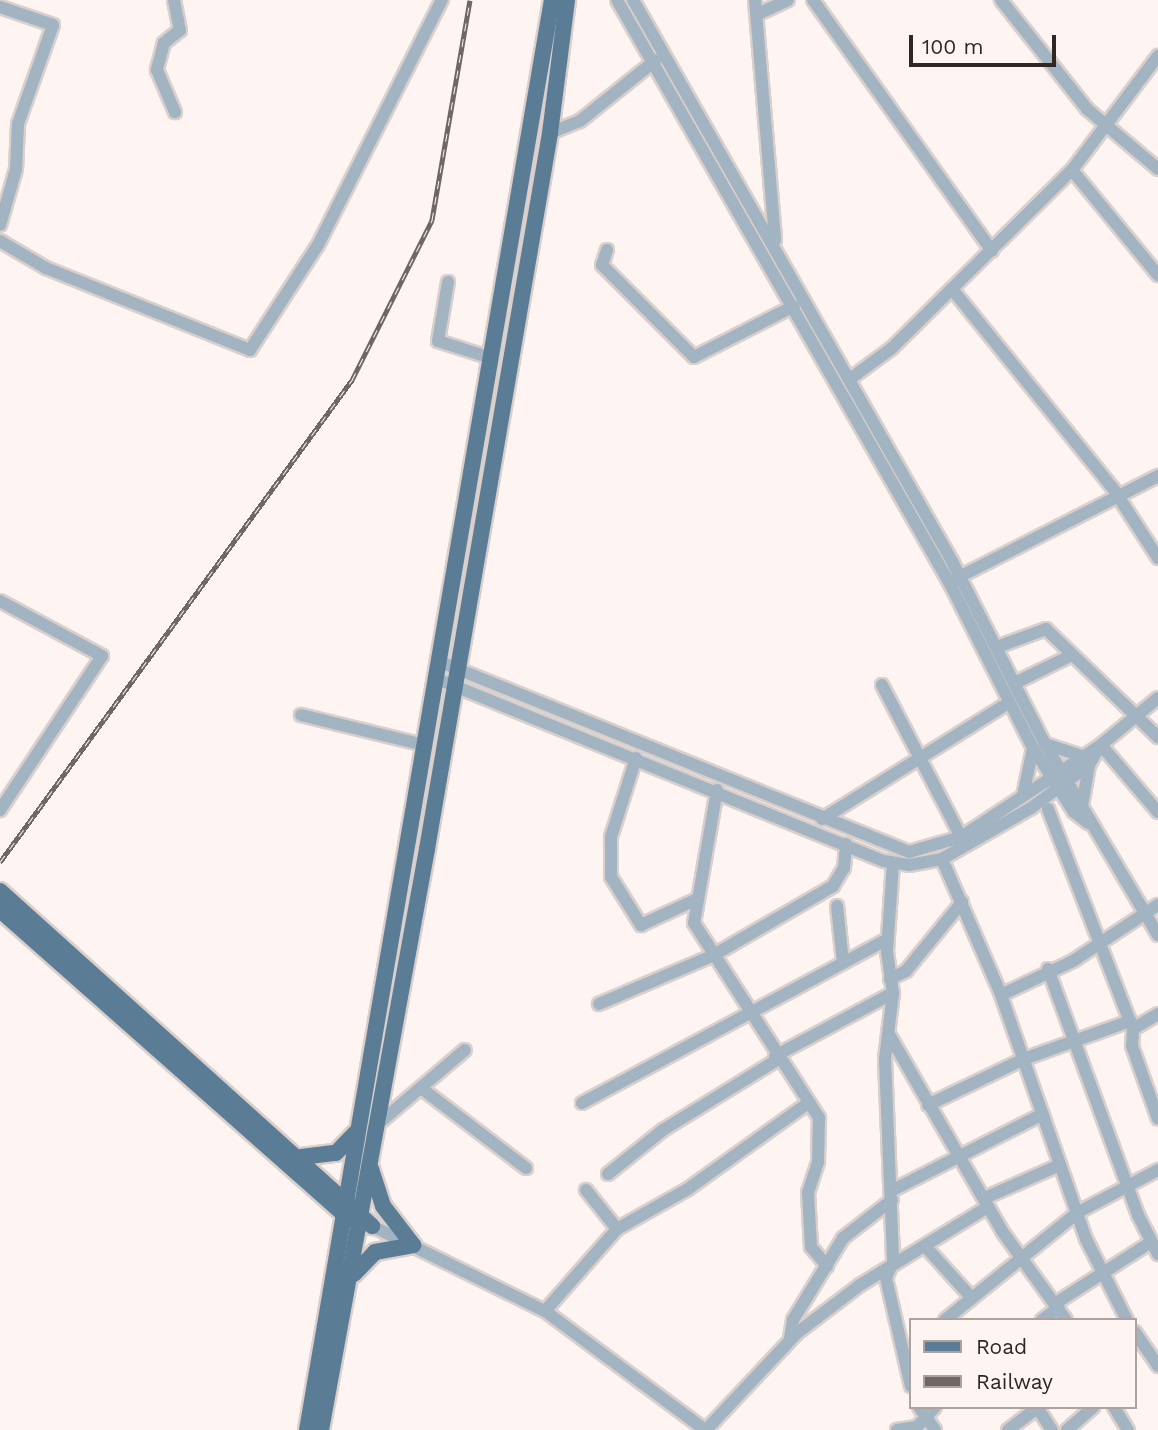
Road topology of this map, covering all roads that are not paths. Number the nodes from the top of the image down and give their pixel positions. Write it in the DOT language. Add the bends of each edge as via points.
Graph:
graph roads {
  1 [pos="174,0"];
  2 [pos="442,0"];
  3 [pos="564,0"];
  4 [pos="617,0"];
  5 [pos="633,0"];
  6 [pos="755,0"];
  7 [pos="788,0"];
  8 [pos="813,0"];
  9 [pos="1001,0"];
  10 [pos="0,8"];
  11 [pos="758,14"];
  12 [pos="1158,56"];
  13 [pos="656,60"];
  14 [pos="175,112"];
  15 [pos="1106,126"];
  16 [pos="550,133"];
  17 [pos="1158,169"];
  18 [pos="1072,170"];
  19 [pos="0,225"];
  20 [pos="0,242"];
  21 [pos="775,245"];
  22 [pos="607,250"];
  23 [pos="992,251"];
  24 [pos="1158,275"];
  25 [pos="448,282"];
  26 [pos="952,289"];
  27 [pos="793,306"];
  28 [pos="491,358"];
  29 [pos="850,379"];
  30 [pos="1158,476"];
  31 [pos="1119,499"];
  32 [pos="1158,558"];
  33 [pos="954,580"];
  34 [pos="0,601"];
  35 [pos="997,647"];
  36 [pos="1070,656"];
  37 [pos="438,661"];
  38 [pos="458,667"];
  39 [pos="435,678"];
  40 [pos="1015,683"];
  41 [pos="455,684"];
  42 [pos="882,685"];
  43 [pos="1158,698"];
  44 [pos="1010,702"];
  45 [pos="301,715"];
  46 [pos="1134,716"];
  47 [pos="1158,737"];
  48 [pos="424,745"];
  49 [pos="1101,745"];
  50 [pos="1039,746"];
  51 [pos="918,757"];
  52 [pos="636,758"];
  53 [pos="1085,761"];
  54 [pos="1059,780"];
  55 [pos="717,790"];
  56 [pos="1027,802"];
  57 [pos="1048,809"];
  58 [pos="1078,809"];
  59 [pos="0,810"];
  60 [pos="1158,811"];
  61 [pos="822,820"];
  62 [pos="961,837"];
  63 [pos="846,844"];
  64 [pos="942,859"];
  65 [pos="892,863"];
  66 [pos="0,891"];
  67 [pos="695,900"];
  68 [pos="962,902"];
  69 [pos="1158,905"];
  70 [pos="837,906"];
  71 [pos="0,910"];
  72 [pos="1146,913"];
  73 [pos="1158,935"];
  74 [pos="888,939"];
  75 [pos="1100,942"];
  76 [pos="712,956"];
  77 [pos="843,962"];
  78 [pos="1048,969"];
  79 [pos="890,979"];
  80 [pos="893,993"];
  81 [pos="1001,995"];
  82 [pos="599,1004"];
  83 [pos="750,1013"];
  84 [pos="1158,1014"];
  85 [pos="1132,1025"];
  86 [pos="890,1036"];
  87 [pos="1074,1039"];
  88 [pos="465,1050"];
  89 [pos="776,1058"];
  90 [pos="1024,1059"];
  91 [pos="421,1088"];
  92 [pos="582,1103"];
  93 [pos="808,1103"];
  94 [pos="928,1105"];
  95 [pos="1043,1114"];
  96 [pos="1158,1119"];
  97 [pos="379,1124"];
  98 [pos="357,1130"];
  99 [pos="301,1157"];
  100 [pos="371,1157"];
  101 [pos="961,1157"];
  102 [pos="1060,1165"];
  103 [pos="526,1168"];
  104 [pos="1158,1170"];
  105 [pos="608,1174"];
  106 [pos="1130,1187"];
  107 [pos="586,1190"];
  108 [pos="892,1195"];
  109 [pos="987,1202"];
  110 [pos="345,1206"];
  111 [pos="1077,1213"];
  112 [pos="364,1221"];
  113 [pos="621,1226"];
  114 [pos="1151,1242"];
  115 [pos="413,1245"];
  116 [pos="925,1246"];
  117 [pos="1158,1254"];
  118 [pos="1018,1256"];
  119 [pos="827,1266"];
  120 [pos="887,1269"];
  121 [pos="1102,1274"];
  122 [pos="349,1285"];
  123 [pos="971,1297"];
  124 [pos="1058,1305"];
  125 [pos="545,1311"];
  126 [pos="948,1318"];
  127 [pos="1044,1318"];
  128 [pos="1065,1318"];
  129 [pos="1126,1318"];
  130 [pos="1137,1335"];
  131 [pos="790,1339"];
  132 [pos="906,1347"];
  133 [pos="1158,1366"];
  134 [pos="909,1370"];
  135 [pos="1036,1409"];
  136 [pos="1038,1409"];
  137 [pos="1091,1409"];
  138 [pos="1115,1409"];
  139 [pos="919,1420"];
  140 [pos="307,1430"];
  141 [pos="321,1430"];
  142 [pos="705,1430"];
  143 [pos="897,1430"];
  144 [pos="935,1430"];
  145 [pos="1008,1430"];
  146 [pos="1052,1430"];
  147 [pos="1067,1430"];
  148 [pos="1128,1430"];
  1 -- 14 [label="street" via="180,30 164,43 157,70"];
  2 -- 20 [label="street" via="318,245 256,347 236,348 46,268"];
  3 -- 16 [label="main road"];
  3 -- 28 [label="main road"];
  4 -- 13 [label="street"];
  5 -- 21 [label="street"];
  6 -- 11 [label="street"];
  7 -- 11 [label="street"];
  8 -- 23 [label="street"];
  9 -- 15 [label="street"];
  10 -- 19 [label="street" via="53,25 18,124 16,169"];
  11 -- 21 [label="street"];
  12 -- 15 [label="street"];
  13 -- 16 [label="street" via="580,121"];
  13 -- 27 [label="street"];
  15 -- 17 [label="street"];
  15 -- 18 [label="street"];
  16 -- 38 [label="main road"];
  18 -- 23 [label="street"];
  18 -- 24 [label="street"];
  21 -- 29 [label="street"];
  22 -- 27 [label="street" via="602,265 694,357"];
  23 -- 26 [label="street"];
  25 -- 28 [label="street" via="438,341"];
  26 -- 29 [label="street"];
  26 -- 31 [label="street"];
  27 -- 33 [label="street"];
  28 -- 37 [label="main road"];
  29 -- 33 [label="street"];
  30 -- 31 [label="street"];
  31 -- 32 [label="street"];
  31 -- 33 [label="street"];
  33 -- 35 [label="street"];
  33 -- 44 [label="street"];
  34 -- 59 [label="street" via="102,656"];
  35 -- 36 [label="street" via="1046,629"];
  35 -- 40 [label="street"];
  36 -- 40 [label="street"];
  36 -- 46 [label="street"];
  37 -- 38 [label="street"];
  37 -- 39 [label="main road"];
  38 -- 41 [label="main road"];
  38 -- 61 [label="street"];
  39 -- 41 [label="street"];
  39 -- 48 [label="main road"];
  40 -- 50 [label="street"];
  41 -- 52 [label="street"];
  41 -- 97 [label="main road"];
  42 -- 51 [label="street"];
  43 -- 46 [label="street"];
  44 -- 50 [label="street"];
  44 -- 51 [label="street"];
  45 -- 48 [label="street"];
  46 -- 47 [label="street"];
  46 -- 49 [label="street"];
  48 -- 98 [label="main road"];
  49 -- 53 [label="street"];
  49 -- 60 [label="street"];
  50 -- 53 [label="street"];
  50 -- 54 [label="street"];
  50 -- 56 [label="street"];
  51 -- 61 [label="street"];
  51 -- 62 [label="street"];
  52 -- 55 [label="street"];
  52 -- 67 [label="street" via="611,837 611,877 641,925"];
  53 -- 54 [label="street"];
  53 -- 58 [label="street"];
  54 -- 56 [label="street"];
  54 -- 58 [label="street"];
  55 -- 63 [label="street"];
  55 -- 67 [label="street"];
  56 -- 57 [label="street"];
  56 -- 62 [label="street"];
  56 -- 64 [label="street"];
  57 -- 58 [label="street"];
  57 -- 75 [label="street"];
  58 -- 72 [label="street"];
  61 -- 62 [label="street" via="909,852"];
  63 -- 65 [label="street"];
  63 -- 76 [label="street" via="844,868 833,886"];
  64 -- 65 [label="street"];
  64 -- 68 [label="street"];
  65 -- 74 [label="street"];
  66 -- 99 [label="main road"];
  67 -- 76 [label="street" via="694,923"];
  68 -- 79 [label="street" via="906,971"];
  68 -- 81 [label="street"];
  69 -- 72 [label="street"];
  70 -- 77 [label="street"];
  71 -- 110 [label="main road"];
  72 -- 73 [label="street"];
  72 -- 75 [label="street"];
  74 -- 77 [label="street"];
  74 -- 79 [label="street"];
  75 -- 78 [label="street"];
  75 -- 85 [label="street"];
  76 -- 82 [label="street"];
  76 -- 83 [label="street"];
  77 -- 83 [label="street"];
  78 -- 81 [label="street"];
  78 -- 87 [label="street"];
  79 -- 80 [label="street"];
  80 -- 86 [label="street"];
  80 -- 89 [label="street"];
  81 -- 90 [label="street"];
  83 -- 89 [label="street"];
  83 -- 92 [label="street"];
  84 -- 85 [label="street"];
  85 -- 87 [label="street"];
  85 -- 96 [label="street" via="1132,1046"];
  86 -- 94 [label="street"];
  86 -- 108 [label="street" via="885,1059"];
  87 -- 90 [label="street"];
  87 -- 106 [label="street"];
  88 -- 91 [label="street"];
  89 -- 93 [label="street"];
  89 -- 105 [label="street" via="663,1130"];
  90 -- 94 [label="street"];
  90 -- 95 [label="street"];
  91 -- 97 [label="street"];
  91 -- 103 [label="street"];
  93 -- 113 [label="street" via="688,1189"];
  93 -- 119 [label="street" via="820,1124 808,1192 811,1247"];
  94 -- 101 [label="street"];
  95 -- 101 [label="street"];
  95 -- 102 [label="street"];
  97 -- 100 [label="main road"];
  98 -- 99 [label="main road" via="336,1153"];
  98 -- 110 [label="main road"];
  99 -- 110 [label="main road"];
  100 -- 112 [label="main road"];
  100 -- 115 [label="main road" via="383,1206"];
  101 -- 108 [label="street"];
  101 -- 109 [label="street"];
  102 -- 109 [label="street"];
  102 -- 111 [label="street"];
  104 -- 106 [label="street"];
  106 -- 111 [label="street"];
  106 -- 114 [label="street"];
  107 -- 113 [label="street"];
  108 -- 119 [label="street" via="843,1238"];
  108 -- 120 [label="street" via="893,1262"];
  109 -- 116 [label="street"];
  109 -- 118 [label="street"];
  110 -- 112 [label="main road"];
  110 -- 140 [label="main road"];
  111 -- 118 [label="street"];
  111 -- 121 [label="street"];
  112 -- 115 [label="street"];
  112 -- 122 [label="main road"];
  113 -- 125 [label="street"];
  114 -- 117 [label="street"];
  114 -- 121 [label="street"];
  115 -- 122 [label="main road" via="375,1252"];
  115 -- 125 [label="street"];
  116 -- 120 [label="street"];
  116 -- 123 [label="street"];
  118 -- 123 [label="street"];
  118 -- 124 [label="street"];
  119 -- 131 [label="street" via="793,1320"];
  120 -- 131 [label="street"];
  120 -- 132 [label="street"];
  121 -- 124 [label="street"];
  121 -- 129 [label="street"];
  122 -- 141 [label="main road"];
  123 -- 126 [label="street"];
  124 -- 127 [label="street"];
  124 -- 128 [label="street"];
  125 -- 142 [label="street"];
  130 -- 133 [label="street"];
  131 -- 142 [label="street"];
  132 -- 134 [label="street"];
  135 -- 145 [label="street"];
  136 -- 146 [label="street"];
  137 -- 147 [label="street"];
  138 -- 148 [label="street"];
  139 -- 143 [label="street"];
  139 -- 144 [label="street"];
}
